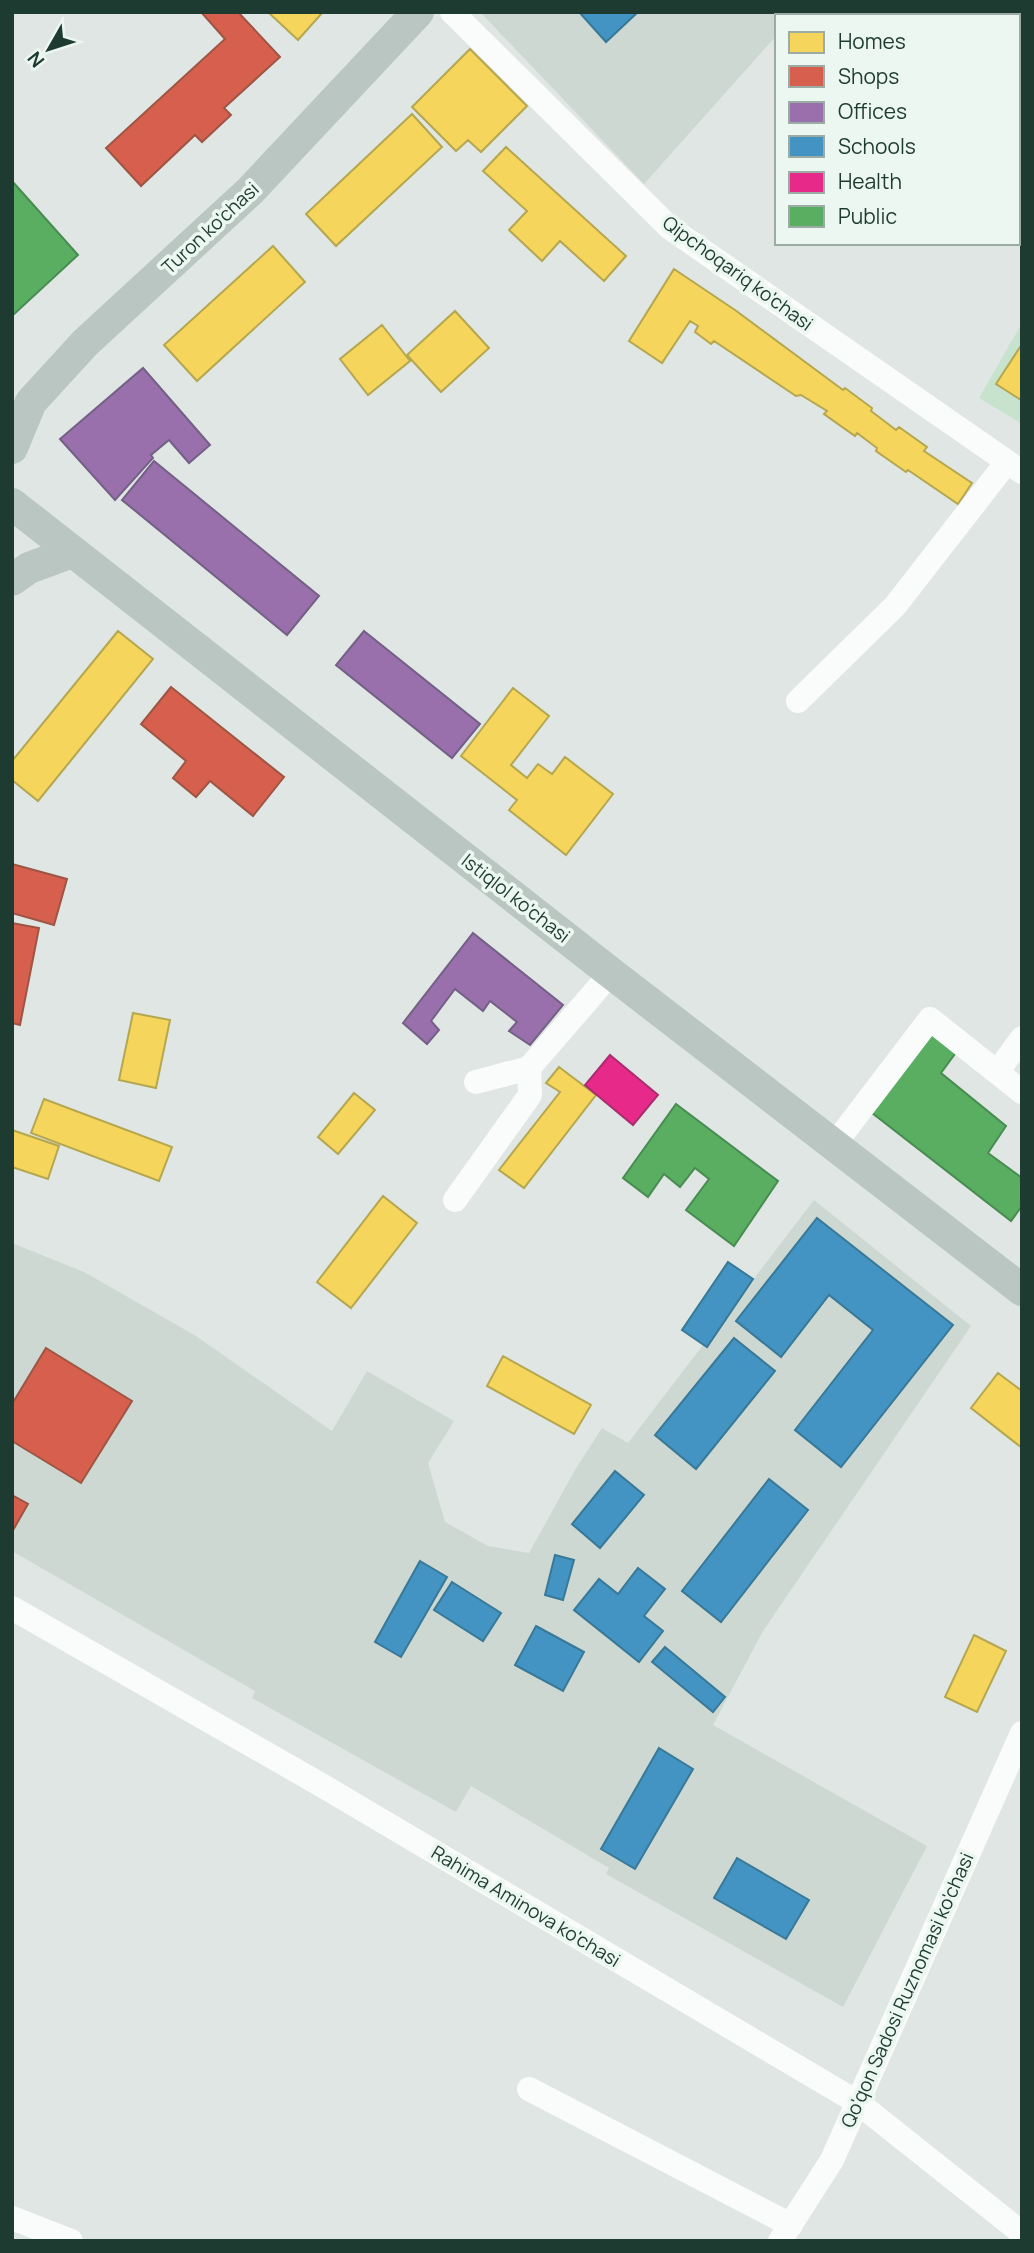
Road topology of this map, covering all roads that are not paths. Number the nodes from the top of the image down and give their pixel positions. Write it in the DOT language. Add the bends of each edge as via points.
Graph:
graph roads {
  1 [pos="418,12"];
  2 [pos="452,12"];
  3 [pos="12,448"];
  4 [pos="1015,467"];
  5 [pos="12,504"];
  6 [pos="72,552"];
  7 [pos="12,580"];
  8 [pos="798,701"];
  9 [pos="611,973"];
  10 [pos="1022,1038"];
  11 [pos="529,1068"];
  12 [pos="996,1072"];
  13 [pos="477,1082"];
  14 [pos="1022,1092"];
  15 [pos="834,1145"];
  16 [pos="455,1200"];
  17 [pos="1022,1290"];
  18 [pos="12,1608"];
  19 [pos="1022,1733"];
  20 [pos="529,2089"];
  21 [pos="858,2102"];
  22 [pos="12,2218"];
  23 [pos="785,2233"];
  24 [pos="1022,2233"];
  25 [pos="71,2241"];
  1 -- 3 [label="main road, Turon ko'chasi" via="250,191 76,353 31,402"];
  2 -- 4 [label="street, Qipchoqariq ko'chasi" via="670,228"];
  4 -- 8 [label="street" via="895,606"];
  5 -- 6 [label="main road, Istiqlol ko'chasi"];
  6 -- 7 [label="main road" via="29,568"];
  6 -- 9 [label="main road, Istiqlol ko'chasi"];
  9 -- 11 [label="street"];
  9 -- 15 [label="main road, Istiqlol ko'chasi"];
  10 -- 12 [label="street"];
  11 -- 13 [label="street"];
  11 -- 16 [label="street" via="530,1095"];
  12 -- 14 [label="street"];
  12 -- 15 [label="street" via="930,1019"];
  15 -- 17 [label="main road, Istiqlol ko'chasi"];
  18 -- 21 [label="street, Rahima Aminova ko'chasi"];
  19 -- 21 [label="street, Qo'qon Sadosi Ruznomasi ko'chasi"];
  20 -- 23 [label="street"];
  21 -- 23 [label="street, Qo'qon Sadosi Ruznomasi ko'chasi" via="832,2160"];
  21 -- 24 [label="street, Rahima Aminova ko'chasi"];
  22 -- 25 [label="street"];
}
